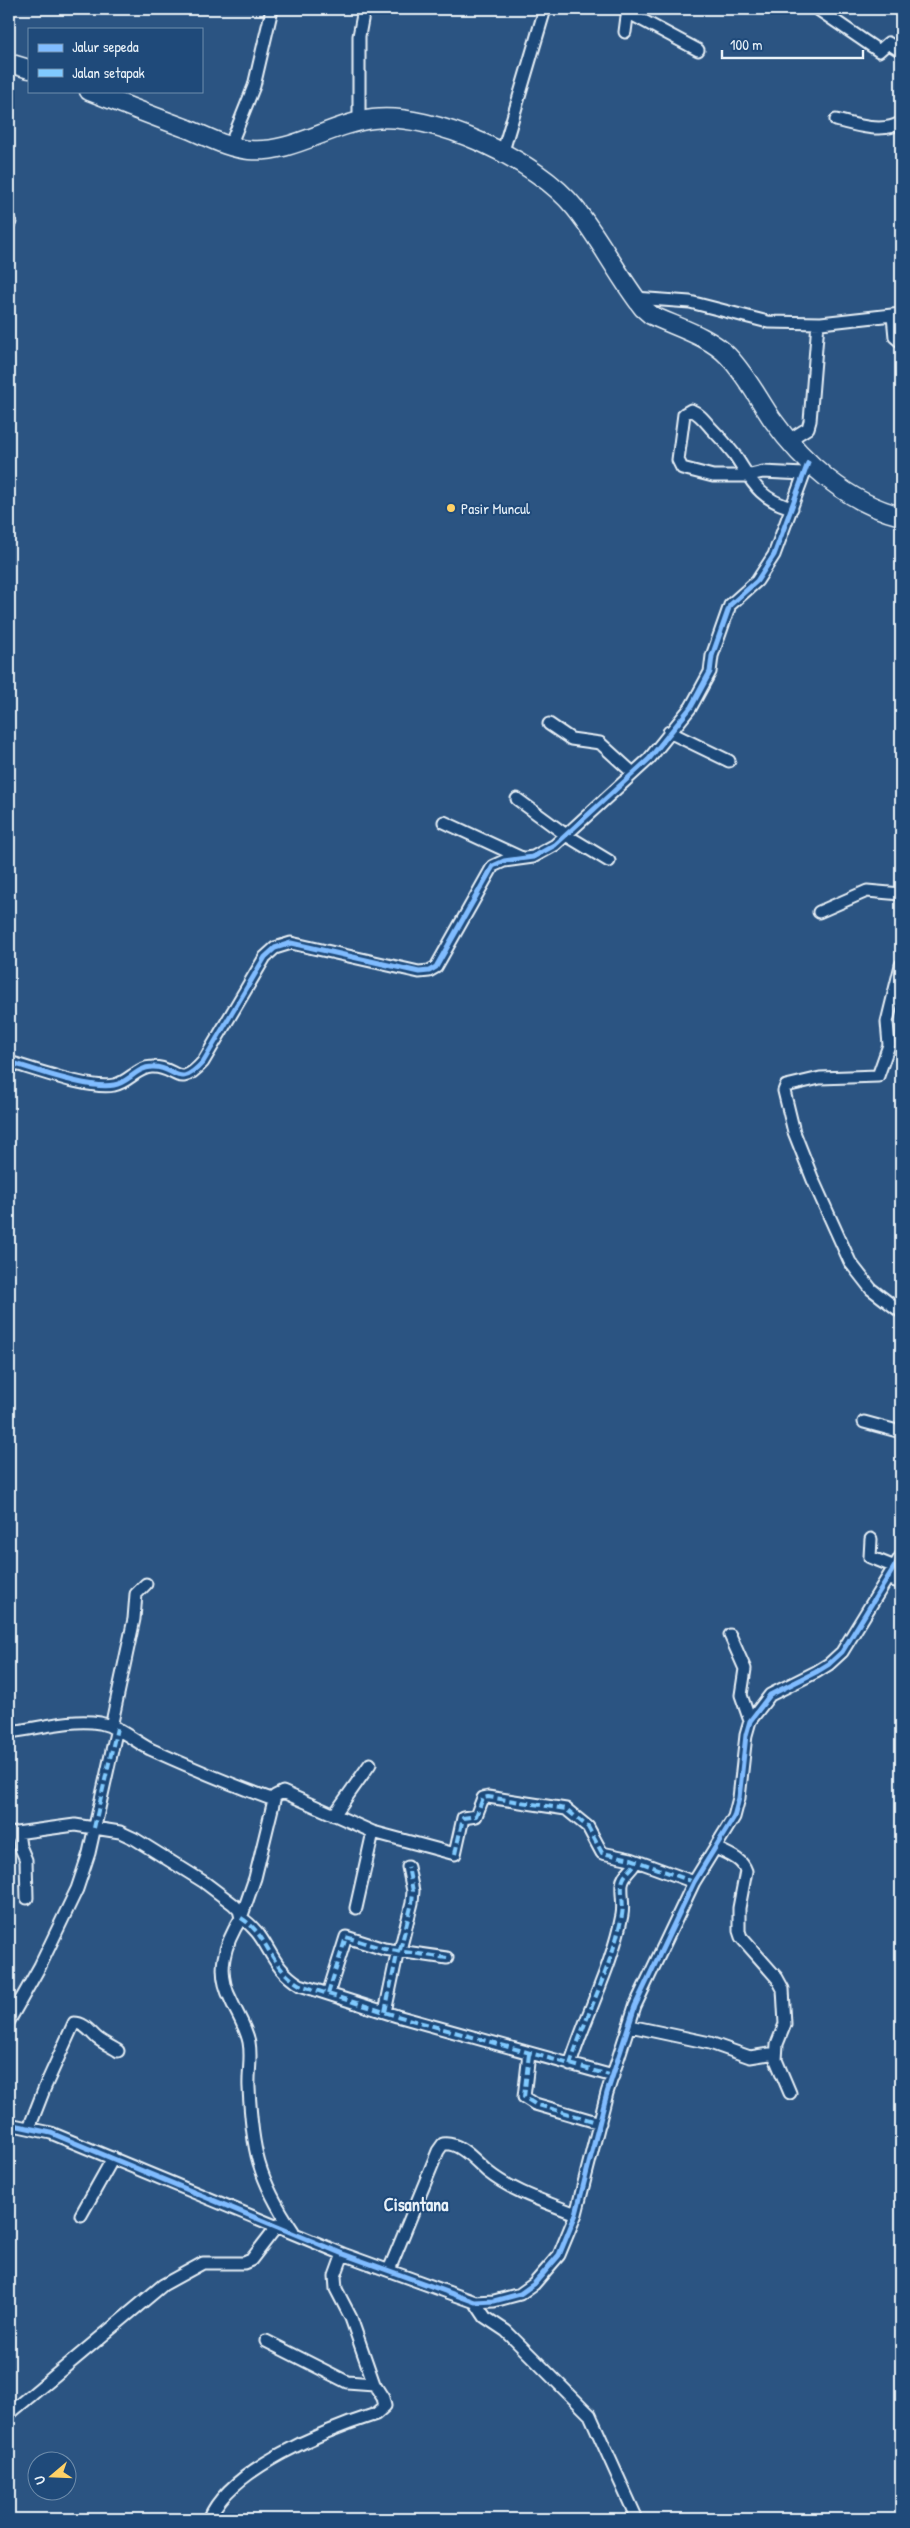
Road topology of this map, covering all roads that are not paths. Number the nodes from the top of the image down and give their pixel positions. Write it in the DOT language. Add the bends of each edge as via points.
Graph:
graph roads {
  1 [pos="272,9"];
  2 [pos="364,9"];
  3 [pos="545,9"];
  4 [pos="628,10"];
  5 [pos="819,10"];
  6 [pos="625,32"];
  7 [pos="698,50"];
  8 [pos="901,51"];
  9 [pos="9,62"];
  10 [pos="28,69"];
  11 [pos="92,92"];
  12 [pos="836,120"];
  13 [pos="359,122"];
  14 [pos="901,122"];
  15 [pos="230,146"];
  16 [pos="503,151"];
  17 [pos="636,298"];
  18 [pos="897,315"];
  19 [pos="818,323"];
  20 [pos="901,342"];
  21 [pos="789,440"];
  22 [pos="806,469"];
  23 [pos="746,476"];
  24 [pos="792,508"];
  25 [pos="901,516"];
  26 [pos="549,724"];
  27 [pos="669,732"];
  28 [pos="729,761"];
  29 [pos="633,773"];
  30 [pos="517,799"];
  31 [pos="444,822"];
  32 [pos="566,835"];
  33 [pos="522,858"];
  34 [pos="609,861"];
  35 [pos="901,894"];
  36 [pos="819,912"];
  37 [pos="901,965"];
  38 [pos="9,1062"];
  39 [pos="901,1312"];
  40 [pos="864,1422"];
  41 [pos="901,1432"];
  42 [pos="871,1539"];
  43 [pos="901,1556"];
  44 [pos="895,1567"];
  45 [pos="888,1578"];
  46 [pos="901,1583"];
  47 [pos="146,1584"];
  48 [pos="730,1635"];
  49 [pos="750,1721"];
  50 [pos="114,1727"];
  51 [pos="9,1732"];
  52 [pos="370,1764"];
  53 [pos="274,1800"];
  54 [pos="334,1815"];
  55 [pos="94,1828"];
  56 [pos="373,1832"];
  57 [pos="14,1834"];
  58 [pos="716,1848"];
  59 [pos="636,1861"];
  60 [pos="408,1867"];
  61 [pos="694,1882"];
  62 [pos="26,1898"];
  63 [pos="356,1908"];
  64 [pos="241,1918"];
  65 [pos="399,1950"];
  66 [pos="448,1958"];
  67 [pos="328,1994"];
  68 [pos="385,2012"];
  69 [pos="9,2021"];
  70 [pos="630,2026"];
  71 [pos="118,2052"];
  72 [pos="776,2053"];
  73 [pos="529,2054"];
  74 [pos="570,2065"];
  75 [pos="613,2076"];
  76 [pos="790,2092"];
  77 [pos="600,2123"];
  78 [pos="9,2124"];
  79 [pos="29,2128"];
  80 [pos="113,2158"];
  81 [pos="576,2214"];
  82 [pos="81,2215"];
  83 [pos="278,2225"];
  84 [pos="293,2231"];
  85 [pos="343,2254"];
  86 [pos="389,2270"];
  87 [pos="475,2302"];
  88 [pos="266,2341"];
  89 [pos="374,2384"];
  90 [pos="9,2414"];
  91 [pos="209,2519"];
  92 [pos="637,2519"];
  1 -- 15 [label="street" via="254,86"];
  2 -- 13 [label="street" via="359,36"];
  3 -- 16 [label="street"];
  4 -- 6 [label="street"];
  4 -- 7 [label="street"];
  5 -- 8 [label="street" via="879,51 888,43"];
  9 -- 10 [label="highway"];
  11 -- 15 [label="highway"];
  12 -- 14 [label="street" via="867,127 894,127"];
  13 -- 15 [label="highway" via="272,150"];
  13 -- 16 [label="highway" via="381,118 412,122 450,131"];
  16 -- 17 [label="highway" via="558,190 574,207"];
  17 -- 19 [label="street" via="690,302 768,322"];
  17 -- 21 [label="highway" via="651,315 714,344 728,356"];
  18 -- 19 [label="street"];
  18 -- 20 [label="street" via="895,337"];
  19 -- 21 [label="street" via="810,421 808,428"];
  21 -- 22 [label="highway"];
  22 -- 23 [label="street"];
  22 -- 24 [label="street"];
  22 -- 25 [label="highway" via="881,510"];
  23 -- 23 [label="street" via="702,474 680,467 683,417 687,410 694,410 724,442"];
  23 -- 24 [label="street" via="770,500"];
  24 -- 27 [label="street" via="765,572 730,605 712,656 710,672 701,690"];
  26 -- 29 [label="street" via="575,740 600,744"];
  27 -- 28 [label="street"];
  27 -- 29 [label="street" via="649,759"];
  29 -- 32 [label="street"];
  30 -- 32 [label="street"];
  31 -- 33 [label="street"];
  32 -- 33 [label="street" via="542,853"];
  32 -- 34 [label="street"];
  33 -- 38 [label="street" via="504,861 488,871 436,967 429,971 419,972 291,943 275,948 265,957 203,1062 190,1074 177,1076 150,1067 117,1085 106,1086"];
  35 -- 36 [label="street" via="867,891"];
  37 -- 39 [label="street" via="886,1022 889,1045 878,1076 820,1078 786,1086 784,1091 794,1132 850,1262 871,1289"];
  40 -- 41 [label="street"];
  42 -- 44 [label="street" via="870,1557"];
  43 -- 44 [label="street"];
  44 -- 45 [label="street"];
  45 -- 46 [label="street"];
  45 -- 49 [label="street" via="842,1652 816,1672 770,1695"];
  47 -- 50 [label="street" via="136,1594"];
  48 -- 49 [label="street" via="745,1669 740,1695"];
  49 -- 58 [label="street" via="734,1817"];
  50 -- 51 [label="street" via="75,1722"];
  50 -- 53 [label="street" via="157,1752"];
  50 -- 55 [label="street"];
  52 -- 54 [label="street"];
  53 -- 54 [label="street" via="278,1793 283,1792"];
  53 -- 64 [label="street" via="255,1878"];
  54 -- 56 [label="street"];
  55 -- 57 [label="street" via="75,1824"];
  55 -- 64 [label="street" via="120,1832 135,1839 204,1882 233,1904"];
  55 -- 69 [label="street" via="77,1888 40,1966"];
  56 -- 59 [label="street" via="455,1854 463,1818 476,1816 483,1798 488,1796 566,1808 588,1827 602,1852"];
  56 -- 63 [label="street"];
  57 -- 62 [label="street" via="26,1860"];
  58 -- 61 [label="street"];
  58 -- 72 [label="street" via="740,1860 744,1866 746,1871 738,1921 741,1937 783,1989 785,2024"];
  59 -- 61 [label="street"];
  59 -- 74 [label="street" via="624,1876 622,1913 612,1955"];
  60 -- 65 [label="street" via="412,1903"];
  61 -- 70 [label="street" via="635,2006"];
  64 -- 67 [label="street" via="260,1934 273,1961 287,1977"];
  64 -- 84 [label="street" via="230,1934 224,1952 224,1983 249,2042 248,2085 259,2170 272,2199"];
  65 -- 66 [label="street"];
  65 -- 67 [label="street" via="384,1950 346,1937"];
  65 -- 68 [label="street"];
  67 -- 68 [label="street"];
  68 -- 73 [label="street"];
  70 -- 72 [label="street" via="710,2043 750,2057"];
  70 -- 75 [label="street"];
  71 -- 79 [label="street" via="97,2038 94,2032 74,2023"];
  72 -- 76 [label="street" via="780,2072"];
  73 -- 74 [label="street"];
  73 -- 77 [label="street" via="524,2097 535,2104"];
  74 -- 75 [label="street"];
  75 -- 77 [label="street"];
  77 -- 81 [label="street"];
  78 -- 79 [label="street"];
  79 -- 80 [label="street" via="51,2133"];
  80 -- 82 [label="street"];
  80 -- 83 [label="street"];
  81 -- 86 [label="street" via="504,2183 452,2143 443,2144"];
  81 -- 87 [label="street" via="559,2255 534,2284 520,2294"];
  83 -- 84 [label="street"];
  83 -- 90 [label="street" via="251,2260 244,2263 203,2263 169,2281"];
  84 -- 85 [label="street"];
  85 -- 86 [label="street"];
  85 -- 89 [label="street" via="335,2276 336,2290 351,2318"];
  86 -- 87 [label="street"];
  87 -- 92 [label="street" via="485,2317 506,2332 590,2416"];
  88 -- 89 [label="street" via="347,2382"];
  89 -- 91 [label="street" via="383,2398 384,2408 376,2414 306,2440 247,2474"];
}
